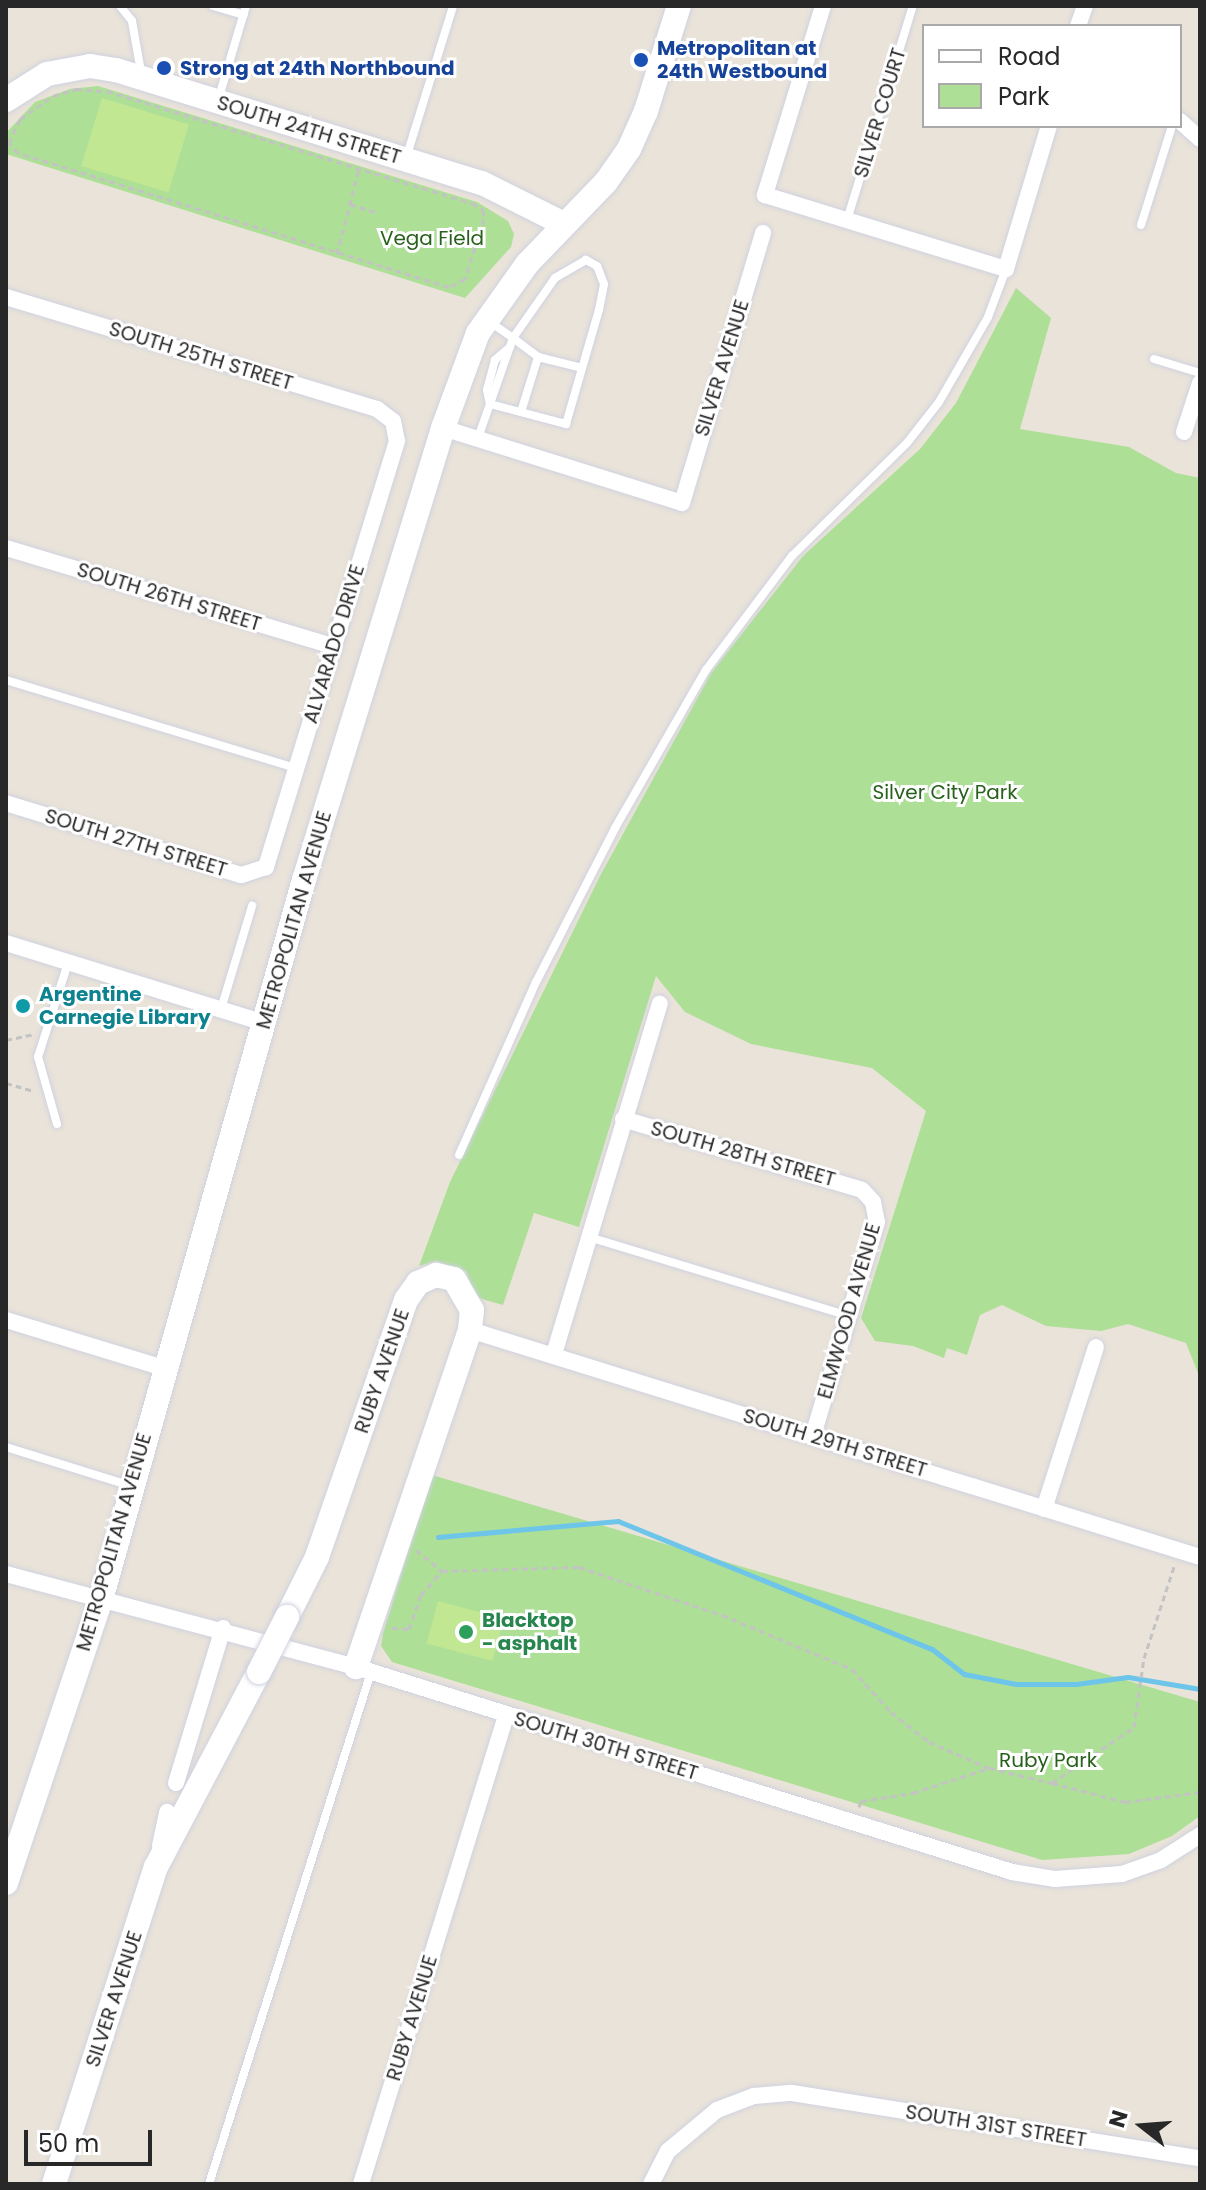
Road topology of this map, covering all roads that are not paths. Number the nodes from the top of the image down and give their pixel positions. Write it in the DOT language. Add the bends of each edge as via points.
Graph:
graph roads {
  1 [pos="120,6"];
  2 [pos="213,6"];
  3 [pos="453,6"];
  4 [pos="679,6"];
  5 [pos="823,6"];
  6 [pos="913,6"];
  7 [pos="245,11"];
  8 [pos="142,79"];
  9 [pos="6,100"];
  10 [pos="217,101"];
  11 [pos="1182,123"];
  12 [pos="1048,128"];
  13 [pos="1171,128"];
  14 [pos="1200,139"];
  15 [pos="405,160"];
  16 [pos="847,220"];
  17 [pos="564,224"];
  18 [pos="1141,225"];
  19 [pos="763,233"];
  20 [pos="1006,269"];
  21 [pos="6,297"];
  22 [pos="487,320"];
  23 [pos="512,343"];
  24 [pos="538,357"];
  25 [pos="1154,359"];
  26 [pos="582,368"];
  27 [pos="1200,373"];
  28 [pos="1200,383"];
  29 [pos="490,404"];
  30 [pos="521,412"];
  31 [pos="393,421"];
  32 [pos="443,428"];
  33 [pos="1184,432"];
  34 [pos="478,439"];
  35 [pos="6,548"];
  36 [pos="333,646"];
  37 [pos="6,680"];
  38 [pos="296,768"];
  39 [pos="6,803"];
  40 [pos="266,867"];
  41 [pos="252,906"];
  42 [pos="6,943"];
  43 [pos="68,962"];
  44 [pos="660,1004"];
  45 [pos="221,1009"];
  46 [pos="265,1023"];
  47 [pos="623,1119"];
  48 [pos="57,1124"];
  49 [pos="459,1155"];
  50 [pos="862,1190"];
  51 [pos="588,1237"];
  52 [pos="849,1316"];
  53 [pos="6,1320"];
  54 [pos="470,1330"];
  55 [pos="1096,1347"];
  56 [pos="554,1354"];
  57 [pos="164,1368"];
  58 [pos="813,1436"];
  59 [pos="6,1447"];
  60 [pos="132,1486"];
  61 [pos="1044,1509"];
  62 [pos="1200,1557"];
  63 [pos="6,1574"];
  64 [pos="102,1596"];
  65 [pos="223,1628"];
  66 [pos="364,1669"];
  67 [pos="506,1715"];
  68 [pos="176,1783"];
  69 [pos="167,1812"];
  70 [pos="1200,1835"];
  71 [pos="156,1867"];
  72 [pos="6,1883"];
  73 [pos="1200,2158"];
  74 [pos="57,2181"];
  75 [pos="209,2184"];
  76 [pos="361,2184"];
  77 [pos="651,2184"];
  1 -- 8 [label="lane" via="132,21"];
  2 -- 7 [label="lane"];
  3 -- 15 [label="lane"];
  4 -- 17 [label="street, METROPOLITAN AVENUE" via="629,149"];
  5 -- 16 [label="street" via="765,195"];
  6 -- 16 [label="lane, SILVER COURT"];
  7 -- 10 [label="lane"];
  8 -- 9 [label="street, SOUTH 24TH STREET" via="90,66 47,74"];
  8 -- 10 [label="street, SOUTH 24TH STREET"];
  10 -- 15 [label="street, SOUTH 24TH STREET"];
  11 -- 14 [label="street"];
  12 -- 20 [label="street"];
  13 -- 18 [label="lane"];
  15 -- 17 [label="street, SOUTH 24TH STREET" via="482,183"];
  16 -- 20 [label="street"];
  17 -- 22 [label="street, METROPOLITAN AVENUE"];
  19 -- 34 [label="street, SILVER AVENUE" via="682,503"];
  20 -- 49 [label="lane" via="988,317 939,402 907,443 792,556 706,670 615,828 536,982"];
  21 -- 31 [label="street, SOUTH 25TH STREET" via="377,409"];
  22 -- 23 [label="lane"];
  22 -- 32 [label="street, METROPOLITAN AVENUE"];
  23 -- 24 [label="lane"];
  23 -- 26 [label="lane" via="555,278 586,260 597,266 604,284"];
  23 -- 29 [label="lane"];
  24 -- 26 [label="lane"];
  24 -- 30 [label="lane"];
  25 -- 27 [label="lane"];
  26 -- 30 [label="lane" via="566,424"];
  28 -- 33 [label="street"];
  29 -- 30 [label="lane"];
  29 -- 34 [label="lane"];
  31 -- 36 [label="street, ALVARADO DRIVE" via="397,441"];
  32 -- 34 [label="street"];
  32 -- 46 [label="street, METROPOLITAN AVENUE"];
  35 -- 36 [label="street, SOUTH 26TH STREET"];
  36 -- 38 [label="street, ALVARADO DRIVE"];
  37 -- 38 [label="lane"];
  38 -- 40 [label="street, ALVARADO DRIVE"];
  39 -- 40 [label="street, SOUTH 27TH STREET" via="241,875"];
  41 -- 45 [label="lane"];
  42 -- 43 [label="street"];
  43 -- 45 [label="street"];
  43 -- 48 [label="lane" via="38,1057"];
  44 -- 47 [label="street"];
  45 -- 46 [label="street"];
  46 -- 57 [label="street, METROPOLITAN AVENUE"];
  47 -- 50 [label="street, SOUTH 28TH STREET"];
  47 -- 51 [label="street"];
  50 -- 52 [label="street, ELMWOOD AVENUE" via="873,1202 877,1222"];
  51 -- 52 [label="lane"];
  51 -- 56 [label="street"];
  52 -- 58 [label="street, ELMWOOD AVENUE"];
  53 -- 57 [label="street"];
  54 -- 56 [label="street, SOUTH 29TH STREET"];
  54 -- 66 [label="street"];
  54 -- 71 [label="street, RUBY AVENUE, bridge" via="472,1310 454,1279 436,1275 418,1283 406,1300 317,1557"];
  55 -- 61 [label="street"];
  56 -- 58 [label="street, SOUTH 29TH STREET"];
  57 -- 60 [label="street, METROPOLITAN AVENUE"];
  58 -- 61 [label="street, SOUTH 29TH STREET"];
  59 -- 60 [label="lane"];
  60 -- 64 [label="street, METROPOLITAN AVENUE"];
  61 -- 62 [label="street, SOUTH 29TH STREET"];
  63 -- 64 [label="street, SOUTH 30TH STREET"];
  64 -- 65 [label="street, SOUTH 30TH STREET"];
  64 -- 72 [label="street, METROPOLITAN AVENUE"];
  65 -- 66 [label="street, SOUTH 30TH STREET"];
  65 -- 68 [label="street"];
  66 -- 67 [label="street, SOUTH 30TH STREET"];
  66 -- 75 [label="lane"];
  67 -- 70 [label="street, SOUTH 30TH STREET" via="1012,1872 1055,1879 1122,1874 1161,1860"];
  67 -- 76 [label="street, RUBY AVENUE"];
  69 -- 71 [label="street, SILVER AVENUE"];
  71 -- 74 [label="street, SILVER AVENUE"];
  73 -- 77 [label="street, SOUTH 31ST STREET" via="792,2093 754,2096 717,2110 668,2151"];
}
